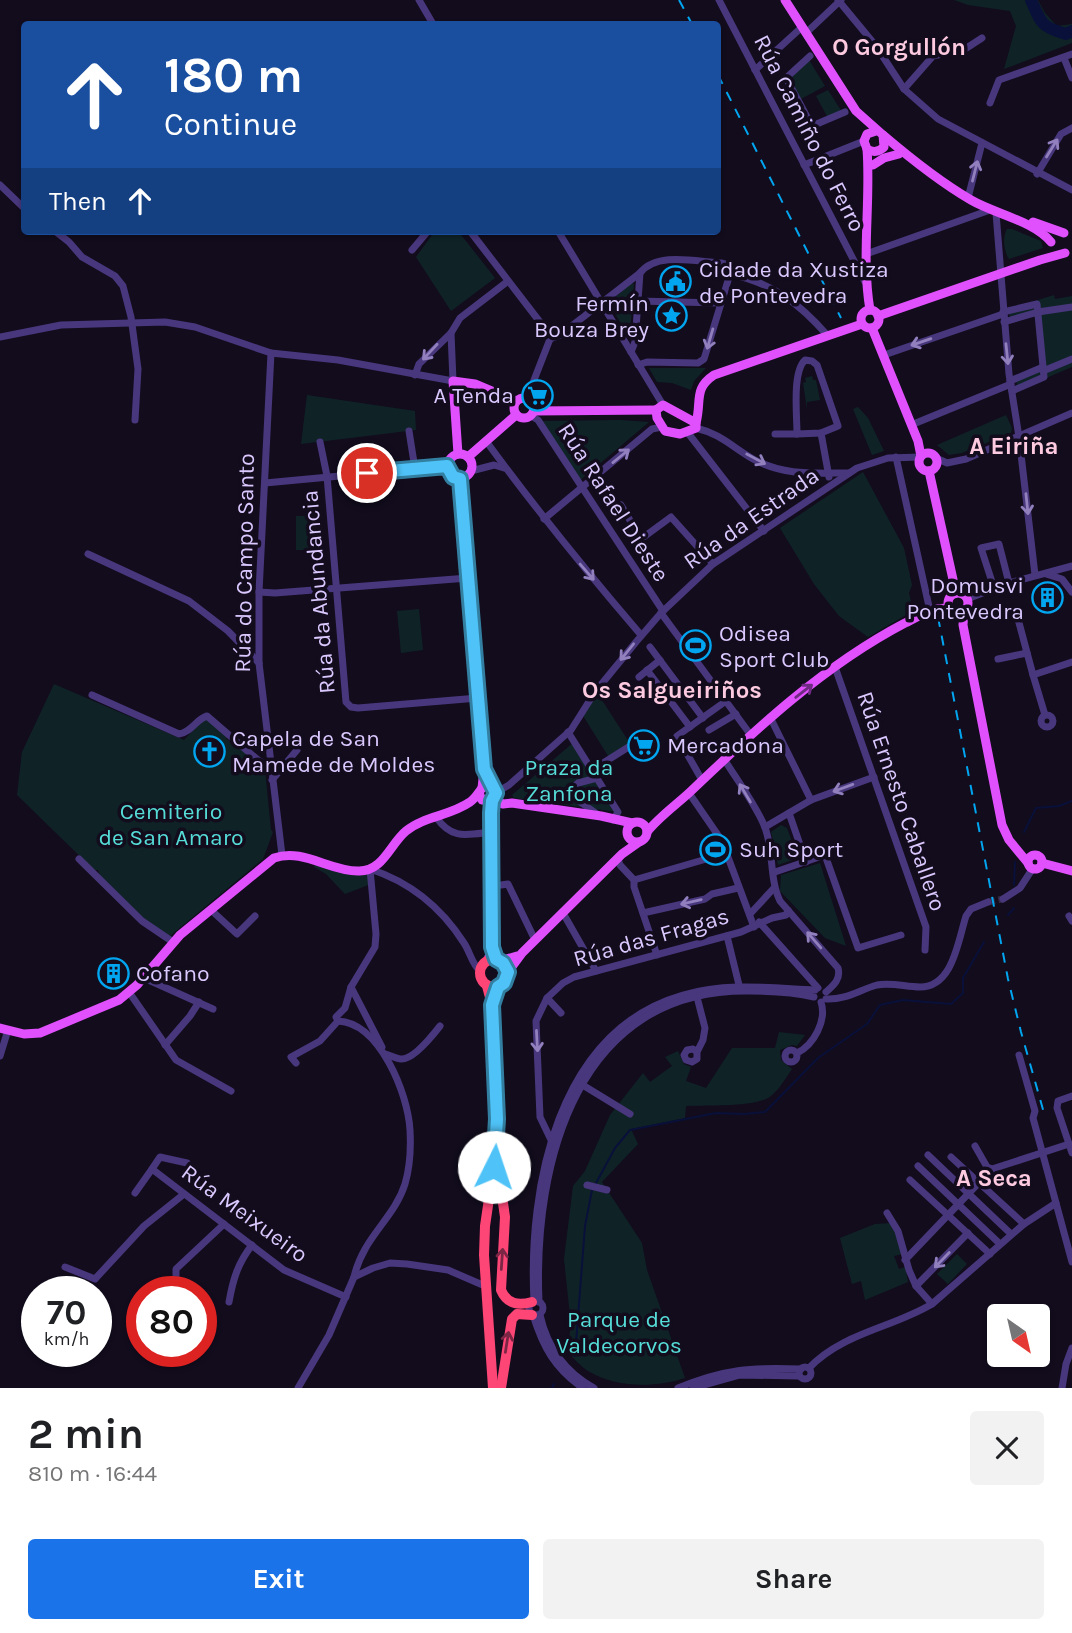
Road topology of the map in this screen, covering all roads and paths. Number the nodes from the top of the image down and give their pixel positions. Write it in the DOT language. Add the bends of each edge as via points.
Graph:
graph roads {
  1 [pos="419,0"];
  2 [pos="719,0"];
  3 [pos="785,0"];
  4 [pos="840,1"];
  5 [pos="431,21"];
  6 [pos="804,30"];
  7 [pos="982,38"];
  8 [pos="1072,54"];
  9 [pos="810,55"];
  10 [pos="1064,58"];
  11 [pos="755,70"];
  12 [pos="1072,78"];
  13 [pos="904,89"];
  14 [pos="990,103"];
  15 [pos="845,112"];
  16 [pos="859,115"];
  17 [pos="1072,128"];
  18 [pos="880,133"];
  19 [pos="866,142"];
  20 [pos="982,144"];
  21 [pos="880,150"];
  22 [pos="899,154"];
  23 [pos="910,158"];
  24 [pos="804,165"];
  25 [pos="871,169"];
  26 [pos="1037,174"];
  27 [pos="0,185"];
  28 [pos="1072,190"];
  29 [pos="968,198"];
  30 [pos="21,205"];
  31 [pos="993,211"];
  32 [pos="1011,219"];
  33 [pos="1068,233"];
  34 [pos="59,235"];
  35 [pos="425,235"];
  36 [pos="473,235"];
  37 [pos="560,235"];
  38 [pos="1051,244"];
  39 [pos="412,250"];
  40 [pos="1069,253"];
  41 [pos="866,254"];
  42 [pos="1040,260"];
  43 [pos="640,273"];
  44 [pos="730,274"];
  45 [pos="999,274"];
  46 [pos="508,281"];
  47 [pos="866,284"];
  48 [pos="638,301"];
  49 [pos="602,303"];
  50 [pos="720,303"];
  51 [pos="1072,307"];
  52 [pos="874,313"];
  53 [pos="1038,313"];
  54 [pos="1004,316"];
  55 [pos="132,323"];
  56 [pos="862,324"];
  57 [pos="872,328"];
  58 [pos="451,333"];
  59 [pos="828,336"];
  60 [pos="0,337"];
  61 [pos="550,339"];
  62 [pos="631,352"];
  63 [pos="271,353"];
  64 [pos="884,355"];
  65 [pos="1072,359"];
  66 [pos="638,365"];
  67 [pos="1043,369"];
  68 [pos="415,375"];
  69 [pos="453,381"];
  70 [pos="1011,385"];
  71 [pos="527,398"];
  72 [pos="516,401"];
  73 [pos="659,408"];
  74 [pos="532,413"];
  75 [pos="1072,413"];
  76 [pos="516,415"];
  77 [pos="135,420"];
  78 [pos="911,425"];
  79 [pos="662,427"];
  80 [pos="694,428"];
  81 [pos="409,430"];
  82 [pos="708,431"];
  83 [pos="821,433"];
  84 [pos="775,434"];
  85 [pos="797,434"];
  86 [pos="1019,437"];
  87 [pos="918,441"];
  88 [pos="320,442"];
  89 [pos="486,442"];
  90 [pos="699,446"];
  91 [pos="463,455"];
  92 [pos="906,456"];
  93 [pos="927,456"];
  94 [pos="896,457"];
  95 [pos="447,466"];
  96 [pos="504,468"];
  97 [pos="415,469"];
  98 [pos="471,471"];
  99 [pos="929,471"];
  100 [pos="829,473"];
  101 [pos="849,473"];
  102 [pos="327,476"];
  103 [pos="460,479"];
  104 [pos="265,483"];
  105 [pos="828,487"];
  106 [pos="582,488"];
  107 [pos="621,505"];
  108 [pos="544,519"];
  109 [pos="764,531"];
  110 [pos="88,554"];
  111 [pos="713,564"];
  112 [pos="1072,566"];
  113 [pos="1038,574"];
  114 [pos="468,578"];
  115 [pos="1009,583"];
  116 [pos="336,588"];
  117 [pos="993,588"];
  118 [pos="259,592"];
  119 [pos="1072,592"];
  120 [pos="956,593"];
  121 [pos="967,599"];
  122 [pos="930,611"];
  123 [pos="956,611"];
  124 [pos="662,612"];
  125 [pos="1018,619"];
  126 [pos="641,635"];
  127 [pos="650,647"];
  128 [pos="1027,653"];
  129 [pos="998,659"];
  130 [pos="660,660"];
  131 [pos="1072,662"];
  132 [pos="259,663"];
  133 [pos="835,667"];
  134 [pos="647,670"];
  135 [pos="1033,675"];
  136 [pos="639,677"];
  137 [pos="92,695"];
  138 [pos="478,698"];
  139 [pos="726,701"];
  140 [pos="736,713"];
  141 [pos="1045,715"];
  142 [pos="770,717"];
  143 [pos="703,718"];
  144 [pos="690,727"];
  145 [pos="709,730"];
  146 [pos="568,732"];
  147 [pos="750,734"];
  148 [pos="646,736"];
  149 [pos="677,737"];
  150 [pos="297,750"];
  151 [pos="686,752"];
  152 [pos="724,759"];
  153 [pos="271,768"];
  154 [pos="592,770"];
  155 [pos="874,777"];
  156 [pos="597,778"];
  157 [pos="272,780"];
  158 [pos="702,780"];
  159 [pos="689,793"];
  160 [pos="489,795"];
  161 [pos="811,800"];
  162 [pos="789,813"];
  163 [pos="601,816"];
  164 [pos="436,817"];
  165 [pos="613,820"];
  166 [pos="765,827"];
  167 [pos="629,831"];
  168 [pos="491,832"];
  169 [pos="647,832"];
  170 [pos="639,842"];
  171 [pos="727,853"];
  172 [pos="282,855"];
  173 [pos="620,856"];
  174 [pos="79,859"];
  175 [pos="806,862"];
  176 [pos="1031,862"];
  177 [pos="370,869"];
  178 [pos="1072,871"];
  179 [pos="775,872"];
  180 [pos="634,880"];
  181 [pos="500,885"];
  182 [pos="738,888"];
  183 [pos="774,888"];
  184 [pos="1003,899"];
  185 [pos="988,902"];
  186 [pos="788,909"];
  187 [pos="211,910"];
  188 [pos="563,913"];
  189 [pos="642,913"];
  190 [pos="750,914"];
  191 [pos="256,916"];
  192 [pos="757,925"];
  193 [pos="901,935"];
  194 [pos="727,936"];
  195 [pos="535,940"];
  196 [pos="173,942"];
  197 [pos="925,950"];
  198 [pos="657,955"];
  199 [pos="519,956"];
  200 [pos="490,963"];
  201 [pos="797,966"];
  202 [pos="596,971"];
  203 [pos="508,972"];
  204 [pos="144,978"];
  205 [pos="739,985"];
  206 [pos="492,986"];
  207 [pos="351,987"];
  208 [pos="801,989"];
  209 [pos="129,992"];
  210 [pos="815,992"];
  211 [pos="697,997"];
  212 [pos="547,998"];
  213 [pos="825,998"];
  214 [pos="200,1002"];
  215 [pos="213,1009"];
  216 [pos="561,1013"];
  217 [pos="338,1021"];
  218 [pos="440,1026"];
  219 [pos="4,1029"];
  220 [pos="165,1045"];
  221 [pos="696,1052"];
  222 [pos="384,1053"];
  223 [pos="797,1053"];
  224 [pos="1019,1055"];
  225 [pos="0,1056"];
  226 [pos="296,1063"];
  227 [pos="581,1084"];
  228 [pos="231,1091"];
  229 [pos="1072,1096"];
  230 [pos="630,1114"];
  231 [pos="552,1142"];
  232 [pos="975,1146"];
  233 [pos="1071,1149"];
  234 [pos="1043,1153"];
  235 [pos="928,1155"];
  236 [pos="951,1157"];
  237 [pos="187,1163"];
  238 [pos="918,1166"];
  239 [pos="494,1167"];
  240 [pos="152,1169"];
  241 [pos="992,1169"];
  242 [pos="910,1180"];
  243 [pos="979,1182"];
  244 [pos="587,1185"];
  245 [pos="607,1190"];
  246 [pos="135,1193"];
  247 [pos="968,1193"];
  248 [pos="184,1194"];
  249 [pos="1056,1203"];
  250 [pos="958,1205"];
  251 [pos="887,1213"];
  252 [pos="949,1216"];
  253 [pos="224,1224"];
  254 [pos="1024,1224"];
  255 [pos="968,1233"];
  256 [pos="1011,1234"];
  257 [pos="252,1244"];
  258 [pos="1000,1244"];
  259 [pos="990,1254"];
  260 [pos="905,1260"];
  261 [pos="1072,1262"];
  262 [pos="65,1267"];
  263 [pos="176,1276"];
  264 [pos="354,1277"];
  265 [pos="485,1286"];
  266 [pos="916,1286"];
  267 [pos="346,1297"];
  268 [pos="229,1302"];
  269 [pos="535,1302"];
  270 [pos="932,1304"];
  271 [pos="535,1315"];
  272 [pos="1072,1348"];
  273 [pos="804,1373"];
  274 [pos="298,1388"];
  275 [pos="493,1388"];
  276 [pos="501,1388"];
  277 [pos="583,1388"];
  278 [pos="594,1388"];
  279 [pos="678,1388"];
  280 [pos="693,1388"];
  281 [pos="808,1388"];
  282 [pos="1062,1388"];
  1 -- 5 [label="street"];
  2 -- 11 [label="street, Rúa Camiño do Ferro"];
  3 -- 6 [label="main road"];
  4 -- 6 [label="street"];
  4 -- 13 [label="street"];
  6 -- 11 [label="street"];
  6 -- 16 [label="main road"];
  7 -- 13 [label="street" via="965,49 933,56"];
  8 -- 10 [label="street"];
  9 -- 15 [label="street" via="786,78 812,126"];
  10 -- 12 [label="street"];
  10 -- 14 [label="street" via="999,80"];
  11 -- 24 [label="street, Rúa Camiño do Ferro"];
  13 -- 20 [label="street" via="938,119"];
  16 -- 18 [label="main road"];
  16 -- 19 [label="main road"];
  26 -- 17 [label="street, one-way" via="1061,134"];
  18 -- 19 [label="main road" via="870,132"];
  18 -- 21 [label="main road" via="885,144"];
  18 -- 23 [label="main road"];
  19 -- 21 [label="main road" via="873,152"];
  19 -- 24 [label="street"];
  19 -- 25 [label="main road"];
  20 -- 26 [label="street"];
  29 -- 20 [label="street, one-way"];
  21 -- 22 [label="main road"];
  21 -- 25 [label="main road"];
  22 -- 23 [label="main road"];
  22 -- 25 [label="main road" via="884,158"];
  23 -- 29 [label="main road"];
  24 -- 47 [label="street, Rúa Camiño do Ferro"];
  25 -- 41 [label="main road"];
  26 -- 28 [label="street"];
  27 -- 30 [label="street"];
  29 -- 31 [label="main road"];
  31 -- 32 [label="main road"];
  31 -- 41 [label="street"];
  31 -- 45 [label="street"];
  32 -- 33 [label="main road"];
  32 -- 38 [label="main road" via="1043,233"];
  33 -- 38 [label="main road" via="1054,236"];
  34 -- 55 [label="street" via="88,262 120,280"];
  35 -- 39 [label="street"];
  36 -- 46 [label="street"];
  37 -- 49 [label="street"];
  38 -- 40 [label="main road" via="1056,251"];
  38 -- 42 [label="main road"];
  40 -- 42 [label="main road"];
  41 -- 47 [label="main road"];
  42 -- 45 [label="main road"];
  43 -- 44 [label="street" via="647,265 663,260 726,263"];
  43 -- 48 [label="street"];
  43 -- 49 [label="street"];
  44 -- 50 [label="street"];
  44 -- 59 [label="street" via="783,293"];
  45 -- 52 [label="main road"];
  45 -- 54 [label="street"];
  46 -- 58 [label="street" via="463,315"];
  46 -- 61 [label="street"];
  47 -- 52 [label="main road"];
  48 -- 50 [label="street"];
  48 -- 62 [label="street"];
  49 -- 61 [label="street"];
  49 -- 62 [label="street"];
  50 -- 66 [label="street, one-way" via="702,361"];
  51 -- 53 [label="street"];
  52 -- 56 [label="main road" via="861,316"];
  52 -- 57 [label="main road" via="879,322"];
  53 -- 54 [label="street" via="1037,304"];
  53 -- 67 [label="street"];
  54 -- 64 [label="street, one-way"];
  54 -- 70 [label="street, one-way"];
  55 -- 60 [label="street" via="61,325"];
  55 -- 63 [label="street" via="178,323"];
  55 -- 77 [label="street" via="138,369"];
  56 -- 57 [label="main road"];
  56 -- 59 [label="main road"];
  57 -- 64 [label="main road"];
  58 -- 68 [label="street, one-way" via="419,364"];
  58 -- 69 [label="street"];
  59 -- 80 [label="main road" via="706,380 700,389"];
  61 -- 71 [label="street"];
  62 -- 66 [label="street"];
  63 -- 68 [label="street"];
  63 -- 104 [label="street, Rúa do Campo Santo"];
  64 -- 78 [label="main road"];
  65 -- 67 [label="street"];
  66 -- 73 [label="street"];
  67 -- 70 [label="street"];
  68 -- 69 [label="street"];
  69 -- 72 [label="main road" via="475,384"];
  69 -- 91 [label="main road"];
  70 -- 78 [label="street"];
  70 -- 86 [label="street"];
  71 -- 72 [label="main road"];
  71 -- 74 [label="main road"];
  72 -- 76 [label="main road"];
  73 -- 74 [label="main road"];
  73 -- 79 [label="main road"];
  73 -- 80 [label="main road"];
  74 -- 76 [label="main road" via="522,418"];
  74 -- 106 [label="street, Rúa Rafael Dieste"];
  75 -- 86 [label="street, Rúa da Estrada"];
  76 -- 89 [label="main road"];
  78 -- 87 [label="main road"];
  79 -- 80 [label="main road" via="671,434"];
  106 -- 79 [label="street, one-way" via="652,429"];
  80 -- 82 [label="street"];
  80 -- 90 [label="street"];
  81 -- 97 [label="street"];
  82 -- 90 [label="street"];
  82 -- 100 [label="street, one-way" via="782,472"];
  83 -- 85 [label="street"];
  83 -- 85 [label="street" via="838,426 817,365 805,360 798,375"];
  83 -- 100 [label="street"];
  84 -- 85 [label="street"];
  86 -- 93 [label="street, Rúa da Estrada" via="953,463"];
  86 -- 113 [label="street, one-way"];
  87 -- 92 [label="street" via="914,452"];
  87 -- 93 [label="main road"];
  88 -- 102 [label="street, Rúa da Abundancia"];
  89 -- 91 [label="main road"];
  89 -- 96 [label="street"];
  90 -- 109 [label="street"];
  91 -- 95 [label="main road" via="452,457"];
  91 -- 98 [label="main road" via="472,464"];
  92 -- 93 [label="street, Rúa da Estrada"];
  92 -- 94 [label="street, Rúa da Estrada"];
  93 -- 99 [label="main road" via="936,466"];
  93 -- 99 [label="main road" via="919,465"];
  94 -- 101 [label="street, Rúa da Estrada" via="872,461"];
  94 -- 122 [label="street"];
  95 -- 97 [label="street"];
  95 -- 103 [label="main road" via="453,477"];
  96 -- 98 [label="street" via="494,465"];
  96 -- 108 [label="street"];
  97 -- 102 [label="street"];
  98 -- 103 [label="main road"];
  99 -- 120 [label="main road"];
  100 -- 101 [label="street"];
  100 -- 105 [label="street"];
  101 -- 105 [label="street, Rúa da Estrada"];
  102 -- 104 [label="street"];
  102 -- 116 [label="street, Rúa da Abundancia"];
  103 -- 114 [label="main road"];
  104 -- 118 [label="street, Rúa do Campo Santo"];
  105 -- 109 [label="street, Rúa da Estrada"];
  106 -- 108 [label="street"];
  106 -- 124 [label="street, Rúa Rafael Dieste"];
  107 -- 111 [label="street" via="641,539 671,517"];
  108 -- 126 [label="street, one-way"];
  109 -- 111 [label="street, Rúa da Estrada"];
  110 -- 132 [label="street" via="189,601"];
  111 -- 124 [label="street, Rúa da Estrada"];
  112 -- 113 [label="street"];
  113 -- 115 [label="street"];
  113 -- 119 [label="street" via="1062,579"];
  114 -- 116 [label="street"];
  114 -- 138 [label="main road"];
  115 -- 117 [label="street"];
  115 -- 117 [label="street" via="999,544 981,548"];
  116 -- 118 [label="street"];
  116 -- 138 [label="street, Rúa da Abundancia" via="348,705 359,708"];
  117 -- 121 [label="street"];
  118 -- 132 [label="street, Rúa do Campo Santo"];
  120 -- 121 [label="main road"];
  120 -- 123 [label="main road" via="948,601"];
  121 -- 123 [label="main road" via="967,606"];
  122 -- 123 [label="main road"];
  122 -- 133 [label="main road"];
  123 -- 176 [label="main road" via="962,622 1002,825 1009,840"];
  124 -- 126 [label="street, Rúa da Estrada"];
  124 -- 139 [label="street, Rúa Rafael Dieste"];
  125 -- 128 [label="street"];
  126 -- 146 [label="street, Rúa da Estrada, one-way"];
  127 -- 130 [label="street"];
  128 -- 129 [label="street"];
  128 -- 135 [label="street"];
  130 -- 134 [label="street"];
  130 -- 143 [label="street"];
  131 -- 135 [label="street"];
  132 -- 153 [label="street, Rúa do Campo Santo"];
  142 -- 133 [label="main road, one-way"];
  133 -- 155 [label="street, Rúa Ernesto Caballero"];
  134 -- 136 [label="street"];
  134 -- 144 [label="street"];
  135 -- 141 [label="street"];
  137 -- 153 [label="street" via="179,734 207,716"];
  138 -- 160 [label="main road"];
  139 -- 140 [label="street, Rúa Rafael Dieste"];
  139 -- 143 [label="street"];
  140 -- 145 [label="street"];
  140 -- 147 [label="street, Rúa Rafael Dieste"];
  142 -- 147 [label="main road"];
  142 -- 161 [label="street"];
  143 -- 144 [label="street"];
  144 -- 149 [label="street"];
  146 -- 154 [label="street"];
  146 -- 160 [label="street, Rúa da Estrada" via="509,785"];
  147 -- 152 [label="main road"];
  148 -- 154 [label="street"];
  150 -- 157 [label="street"];
  151 -- 158 [label="street"];
  152 -- 158 [label="main road"];
  166 -- 152 [label="street, one-way"];
  153 -- 157 [label="street, Rúa do Campo Santo"];
  154 -- 156 [label="street"];
  155 -- 161 [label="street, one-way"];
  155 -- 197 [label="street, Rúa Ernesto Caballero" via="926,927"];
  156 -- 163 [label="street" via="572,789 576,799"];
  156 -- 165 [label="street" via="618,812"];
  157 -- 172 [label="street, Rúa do Campo Santo"];
  158 -- 159 [label="main road"];
  159 -- 169 [label="main road"];
  159 -- 171 [label="street"];
  160 -- 163 [label="main road" via="503,804"];
  160 -- 164 [label="main road"];
  160 -- 168 [label="main road"];
  161 -- 162 [label="street"];
  162 -- 166 [label="street"];
  162 -- 175 [label="street"];
  163 -- 165 [label="main road"];
  164 -- 168 [label="street" via="455,834"];
  164 -- 177 [label="main road" via="405,832"];
  165 -- 167 [label="main road"];
  166 -- 179 [label="street"];
  167 -- 169 [label="main road" via="641,823"];
  167 -- 170 [label="main road"];
  167 -- 173 [label="main road"];
  168 -- 200 [label="main road"];
  169 -- 170 [label="main road"];
  170 -- 173 [label="main road"];
  171 -- 180 [label="street"];
  171 -- 182 [label="street"];
  172 -- 177 [label="main road" via="356,872"];
  172 -- 187 [label="main road"];
  173 -- 180 [label="street" via="620,865"];
  173 -- 188 [label="main road"];
  174 -- 196 [label="street" via="142,920"];
  175 -- 179 [label="street"];
  175 -- 193 [label="street" via="825,855 858,948"];
  176 -- 178 [label="main road" via="1039,868 1042,863"];
  176 -- 184 [label="street" via="1020,888"];
  177 -- 200 [label="street" via="419,893 445,918 470,953"];
  177 -- 207 [label="street" via="376,941"];
  179 -- 183 [label="street"];
  180 -- 189 [label="street"];
  181 -- 195 [label="street" via="508,884"];
  182 -- 189 [label="street, one-way"];
  182 -- 190 [label="street"];
  183 -- 186 [label="street"];
  183 -- 190 [label="street"];
  185 -- 213 [label="street" via="966,916 949,967 935,985 884,984 849,997"];
  186 -- 192 [label="street, Rúa das Fragas" via="786,915"];
  213 -- 186 [label="street, one-way" via="837,981 838,968"];
  187 -- 191 [label="street" via="237,934"];
  187 -- 196 [label="main road"];
  188 -- 195 [label="main road"];
  188 -- 202 [label="street"];
  189 -- 198 [label="street"];
  190 -- 192 [label="street"];
  192 -- 194 [label="street, Rúa das Fragas"];
  192 -- 201 [label="street"];
  194 -- 198 [label="street, Rúa das Fragas"];
  194 -- 205 [label="street"];
  195 -- 199 [label="main road"];
  196 -- 204 [label="main road"];
  198 -- 202 [label="street, Rúa das Fragas"];
  199 -- 200 [label="main road"];
  199 -- 203 [label="main road"];
  200 -- 203 [label="highway"];
  200 -- 206 [label="highway" via="481,980"];
  201 -- 208 [label="street" via="805,979"];
  201 -- 210 [label="street"];
  202 -- 212 [label="street, Rúa das Fragas" via="562,983"];
  203 -- 206 [label="highway" via="504,983"];
  204 -- 209 [label="main road"];
  204 -- 214 [label="street"];
  205 -- 208 [label="street"];
  205 -- 231 [label="street" via="665,1001 605,1042 572,1088"];
  206 -- 239 [label="highway" via="497,1119"];
  207 -- 217 [label="street"];
  207 -- 222 [label="street"];
  208 -- 210 [label="street"];
  209 -- 219 [label="main road" via="48,1031 24,1034"];
  209 -- 220 [label="street"];
  210 -- 211 [label="street" via="739,991"];
  210 -- 213 [label="street"];
  210 -- 213 [label="street"];
  211 -- 221 [label="street" via="705,1028"];
  211 -- 227 [label="street" via="632,1026"];
  212 -- 216 [label="street"];
  212 -- 231 [label="street, one-way" via="536,1027 540,1117"];
  213 -- 223 [label="street" via="820,1027"];
  214 -- 215 [label="street"];
  214 -- 220 [label="street"];
  217 -- 222 [label="street" via="357,1027"];
  217 -- 226 [label="street" via="320,1041 291,1057"];
  218 -- 222 [label="street" via="408,1058"];
  219 -- 225 [label="street"];
  220 -- 228 [label="street" via="183,1065"];
  222 -- 264 [label="street" via="406,1111 410,1160 397,1203 364,1248"];
  224 -- 234 [label="street"];
  227 -- 230 [label="street"];
  227 -- 269 [label="street" via="561,1129 547,1189"];
  229 -- 233 [label="street" via="1058,1101 1057,1108"];
  231 -- 269 [label="street" via="533,1252"];
  232 -- 241 [label="street"];
  233 -- 234 [label="street"];
  234 -- 241 [label="street"];
  234 -- 249 [label="street"];
  235 -- 247 [label="street"];
  236 -- 243 [label="street"];
  237 -- 240 [label="street" via="160,1157"];
  238 -- 250 [label="street"];
  239 -- 265 [label="highway" via="485,1226"];
  269 -- 239 [label="highway, one-way" via="515,1304 501,1290 505,1217"];
  240 -- 246 [label="street, Rúa Meixueiro"];
  240 -- 248 [label="street, Rúa Meixueiro"];
  241 -- 243 [label="street"];
  242 -- 252 [label="street"];
  243 -- 247 [label="street"];
  243 -- 254 [label="street"];
  244 -- 245 [label="street"];
  247 -- 250 [label="street"];
  247 -- 256 [label="street"];
  248 -- 253 [label="street, Rúa Meixueiro"];
  248 -- 262 [label="street" via="144,1226 96,1279"];
  249 -- 254 [label="street"];
  249 -- 261 [label="street"];
  250 -- 252 [label="street"];
  250 -- 258 [label="street"];
  251 -- 260 [label="street" via="898,1231"];
  252 -- 255 [label="street"];
  252 -- 260 [label="street"];
  253 -- 257 [label="street, Rúa Meixueiro"];
  253 -- 263 [label="street" via="176,1269"];
  254 -- 256 [label="street"];
  255 -- 259 [label="street"];
  255 -- 266 [label="street, one-way"];
  256 -- 258 [label="street"];
  257 -- 267 [label="street, Rúa Meixueiro" via="290,1273"];
  257 -- 268 [label="street" via="233,1277"];
  258 -- 259 [label="street"];
  259 -- 270 [label="street"];
  260 -- 266 [label="street"];
  264 -- 265 [label="street" via="390,1263 407,1264 448,1270"];
  264 -- 267 [label="street"];
  265 -- 275 [label="highway"];
  266 -- 270 [label="street"];
  267 -- 274 [label="street"];
  269 -- 271 [label="street" via="528,1308"];
  269 -- 271 [label="street" via="544,1309"];
  270 -- 273 [label="street" via="837,1345"];
  276 -- 271 [label="highway, one-way" via="512,1319 522,1313"];
  271 -- 277 [label="street" via="551,1358"];
  271 -- 278 [label="street" via="555,1353"];
  272 -- 282 [label="street"];
  273 -- 279 [label="street" via="739,1369"];
  273 -- 280 [label="street" via="740,1374"];
  273 -- 281 [label="street"];
}
